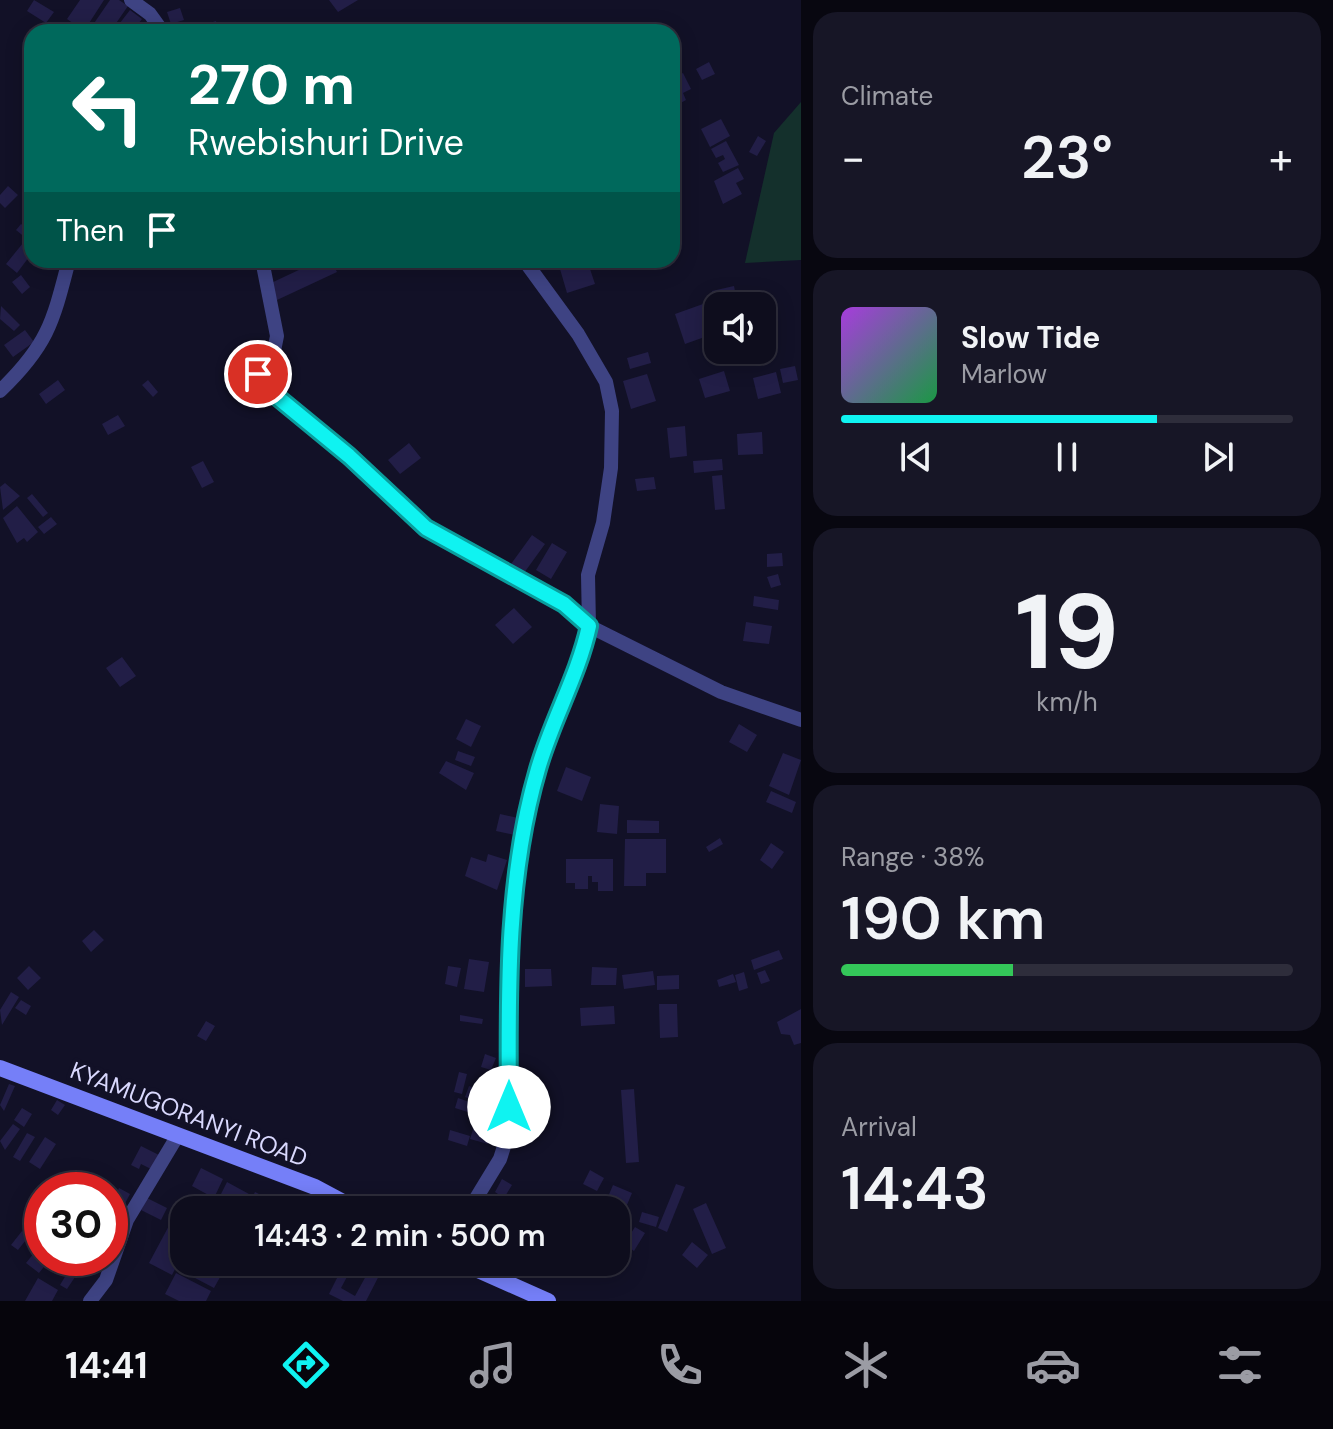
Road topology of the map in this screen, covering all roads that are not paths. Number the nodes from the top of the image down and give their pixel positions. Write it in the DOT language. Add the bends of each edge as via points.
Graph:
graph roads {
  1 [pos="131,0"];
  2 [pos="151,7"];
  3 [pos="67,268"];
  4 [pos="264,268"];
  5 [pos="530,268"];
  6 [pos="0,391"];
  7 [pos="589,626"];
  8 [pos="801,720"];
  9 [pos="0,1068"];
  10 [pos="178,1135"];
  11 [pos="332,1196"];
  12 [pos="478,1196"];
  13 [pos="492,1276"];
  14 [pos="90,1301"];
  15 [pos="548,1301"];
  1 -- 2 [label="street"];
  3 -- 6 [label="street" via="50,331"];
  4 -- 7 [label="street" via="277,336 259,382 426,528 564,604"];
  5 -- 7 [label="street" via="597,363 612,411 603,523 588,575"];
  7 -- 8 [label="street" via="721,692"];
  7 -- 12 [label="street" via="538,768 517,867 508,982 509,1131 500,1159"];
  9 -- 10 [label="street, KYAMUGORANYI ROAD"];
  10 -- 11 [label="street, KYAMUGORANYI ROAD"];
  10 -- 14 [label="street" via="127,1220 106,1280"];
  13 -- 15 [label="street"];
}
